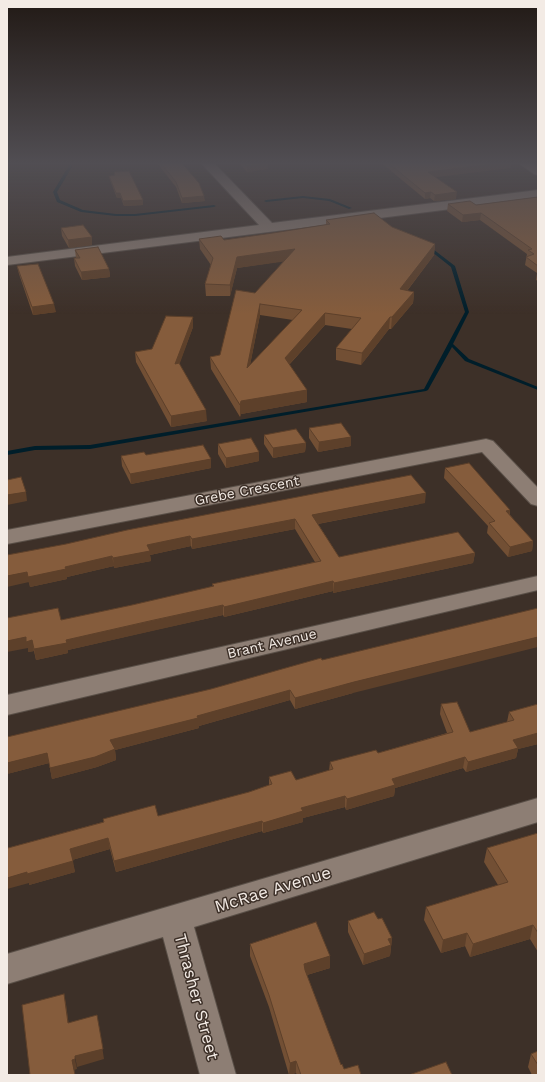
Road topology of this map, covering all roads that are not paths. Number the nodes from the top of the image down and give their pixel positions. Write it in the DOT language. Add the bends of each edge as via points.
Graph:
graph roads {
  1 [pos="254,212"];
  2 [pos="392,212"];
  3 [pos="269,228"];
  4 [pos="7,261"];
  5 [pos="538,500"];
  6 [pos="7,537"];
  7 [pos="538,583"];
  8 [pos="7,705"];
  9 [pos="538,810"];
  10 [pos="175,919"];
  11 [pos="7,969"];
  12 [pos="218,1075"];
  1 -- 3 [label="street"];
  2 -- 3 [label="street"];
  3 -- 4 [label="street"];
  5 -- 6 [label="street, Grebe Crescent" via="486,445"];
  7 -- 8 [label="street, Brant Avenue"];
  9 -- 10 [label="street, McRae Avenue"];
  10 -- 11 [label="street, McRae Avenue"];
  10 -- 12 [label="street, Thrasher Street"];
}
